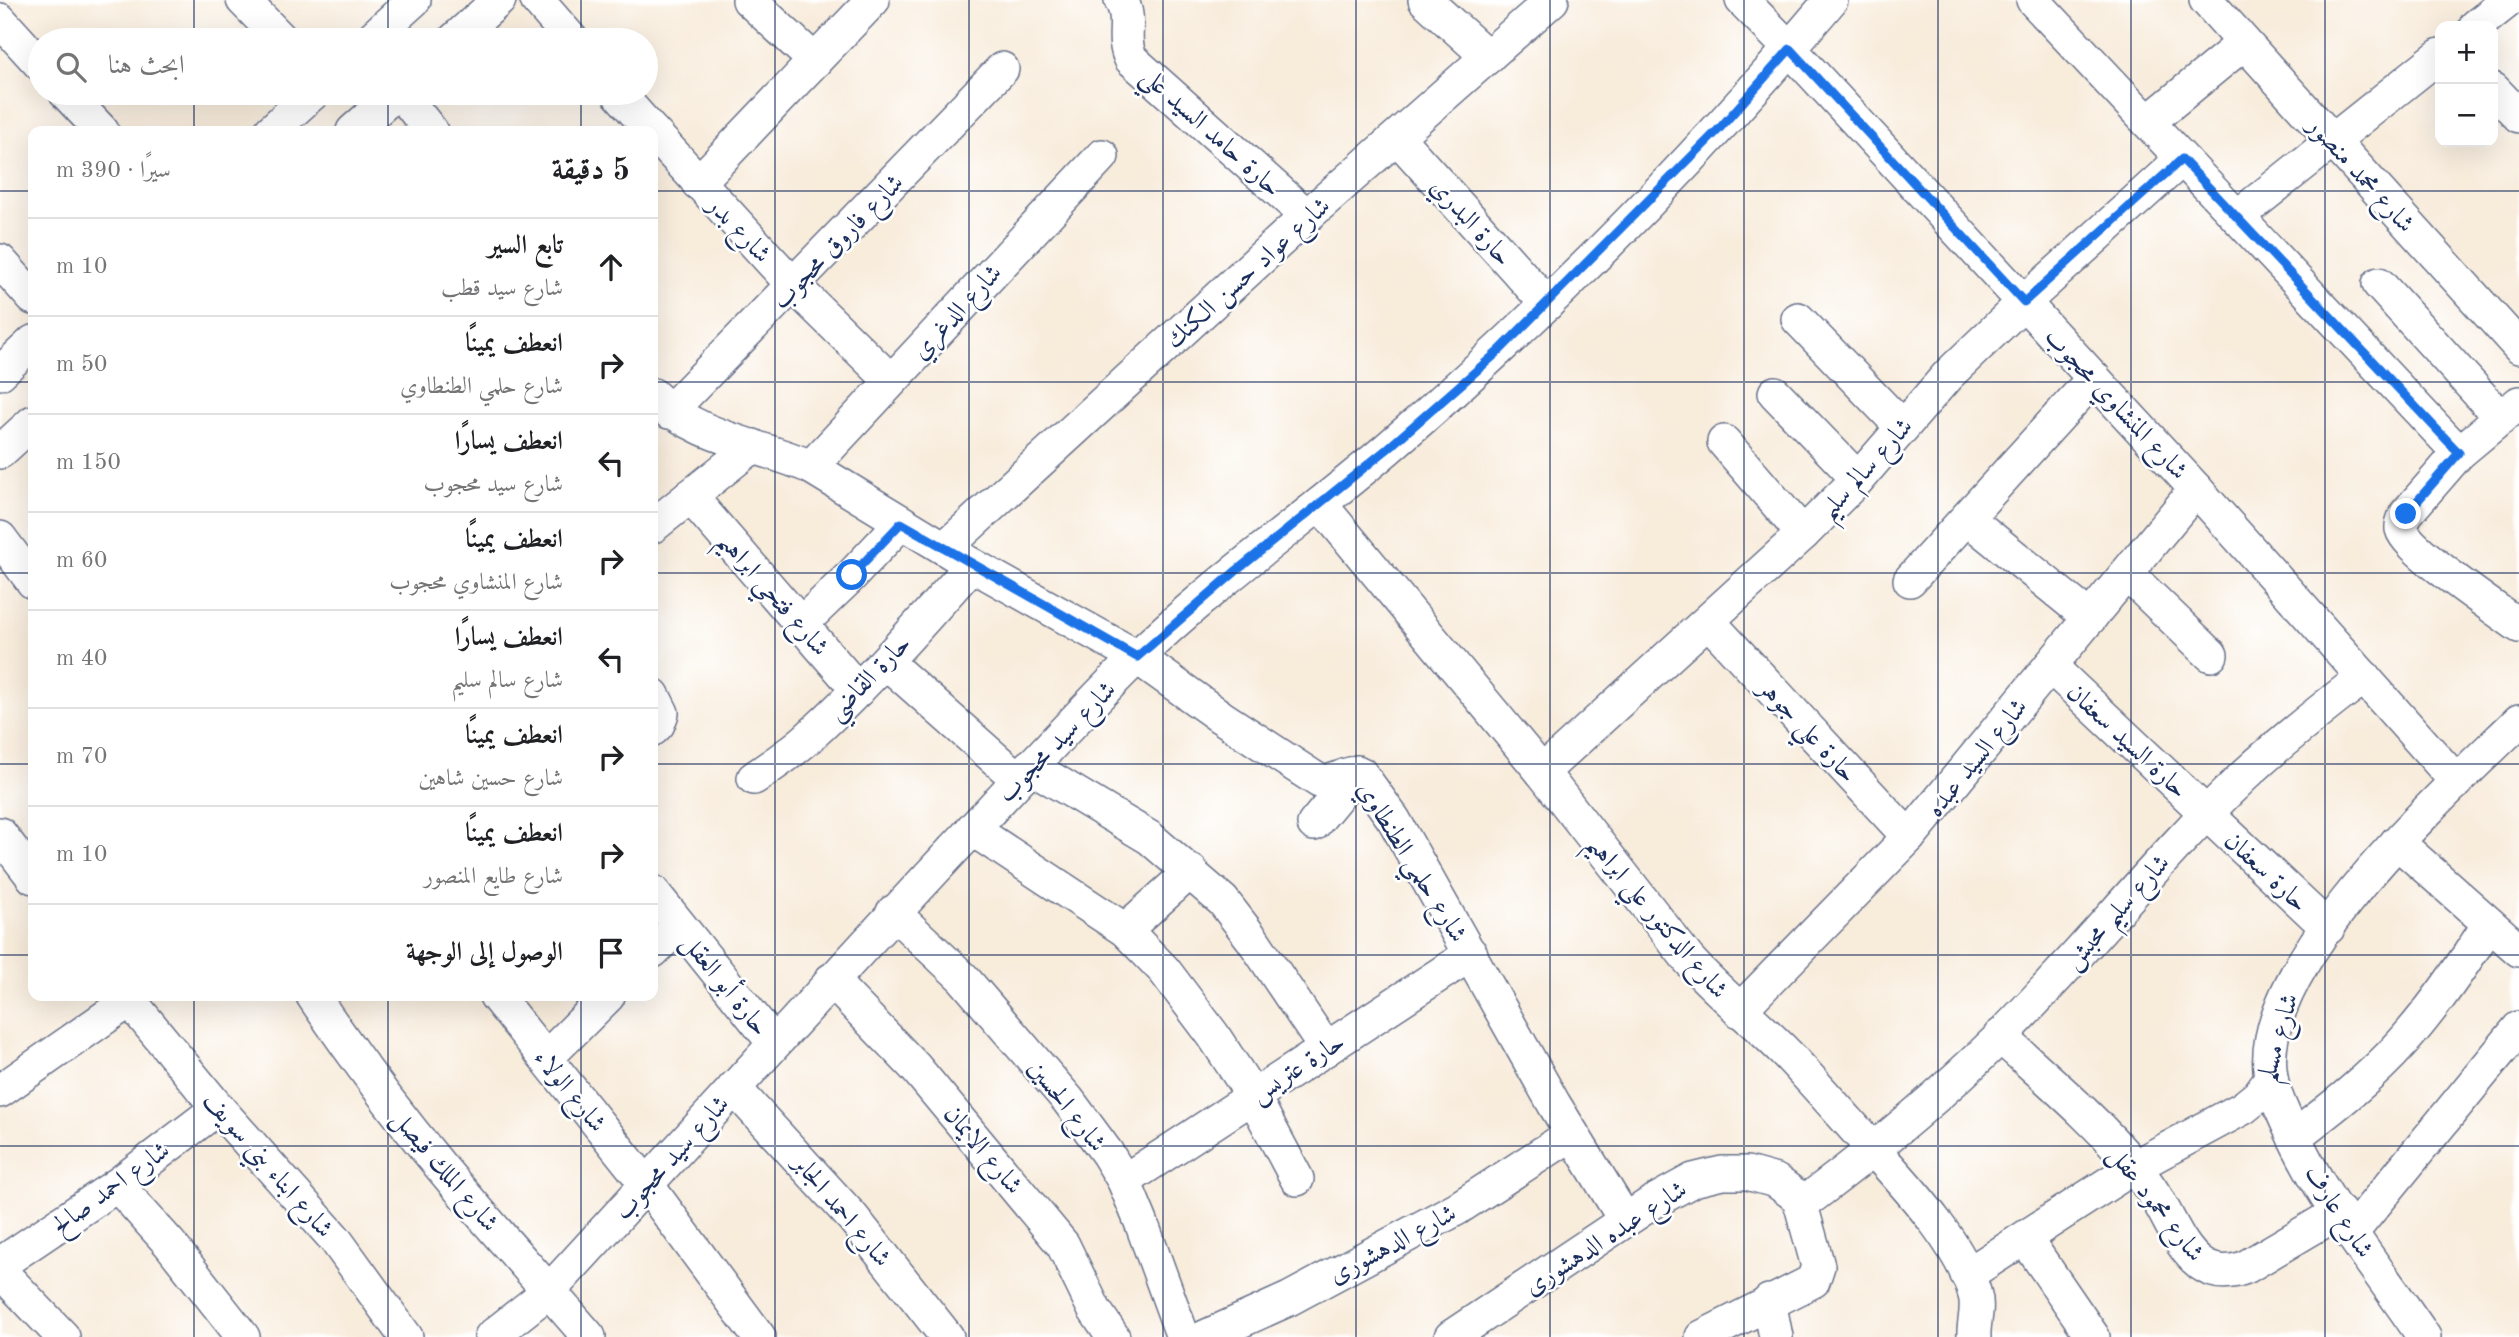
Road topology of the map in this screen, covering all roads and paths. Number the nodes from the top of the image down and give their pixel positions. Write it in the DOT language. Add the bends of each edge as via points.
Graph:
graph roads {
  1 [pos="243,0"];
  2 [pos="414,0"];
  3 [pos="499,0"];
  4 [pos="537,0"];
  5 [pos="749,0"];
  6 [pos="873,0"];
  7 [pos="1121,0"];
  8 [pos="1425,0"];
  9 [pos="1552,0"];
  10 [pos="1742,0"];
  11 [pos="1831,0"];
  12 [pos="2033,0"];
  13 [pos="2509,0"];
  14 [pos="2220,6"];
  15 [pos="0,20"];
  16 [pos="2482,21"];
  17 [pos="270,28"];
  18 [pos="383,28"];
  19 [pos="468,28"];
  20 [pos="562,28"];
  21 [pos="2244,43"];
  22 [pos="1790,49"];
  23 [pos="28,51"];
  24 [pos="1488,57"];
  25 [pos="2435,59"];
  26 [pos="815,61"];
  27 [pos="1002,69"];
  28 [pos="2498,94"];
  29 [pos="77,105"];
  30 [pos="300,105"];
  31 [pos="384,105"];
  32 [pos="408,105"];
  33 [pos="628,105"];
  34 [pos="2519,116"];
  35 [pos="2148,122"];
  36 [pos="97,126"];
  37 [pos="277,126"];
  38 [pos="360,126"];
  39 [pos="427,126"];
  40 [pos="647,126"];
  41 [pos="1397,137"];
  42 [pos="658,139"];
  43 [pos="2332,141"];
  44 [pos="1102,156"];
  45 [pos="2182,159"];
  46 [pos="698,183"];
  47 [pos="1307,216"];
  48 [pos="2236,217"];
  49 [pos="0,261"];
  50 [pos="2379,284"];
  51 [pos="794,286"];
  52 [pos="28,292"];
  53 [pos="2024,302"];
  54 [pos="1547,304"];
  55 [pos="1798,318"];
  56 [pos="28,347"];
  57 [pos="2519,347"];
  58 [pos="0,373"];
  59 [pos="2094,378"];
  60 [pos="891,381"];
  61 [pos="1775,393"];
  62 [pos="661,404"];
  63 [pos="2510,410"];
  64 [pos="28,427"];
  65 [pos="1902,428"];
  66 [pos="1724,442"];
  67 [pos="754,446"];
  68 [pos="0,452"];
  69 [pos="2459,453"];
  70 [pos="811,467"];
  71 [pos="1857,479"];
  72 [pos="2196,489"];
  73 [pos="690,496"];
  74 [pos="1320,504"];
  75 [pos="1967,518"];
  76 [pos="658,522"];
  77 [pos="901,523"];
  78 [pos="1803,534"];
  79 [pos="0,538"];
  80 [pos="958,556"];
  81 [pos="2127,574"];
  82 [pos="28,575"];
  83 [pos="1910,580"];
  84 [pos="2090,618"];
  85 [pos="1709,622"];
  86 [pos="800,625"];
  87 [pos="2519,626"];
  88 [pos="2211,655"];
  89 [pos="1137,657"];
  90 [pos="886,663"];
  91 [pos="2050,666"];
  92 [pos="2364,677"];
  93 [pos="858,690"];
  94 [pos="658,705"];
  95 [pos="2519,721"];
  96 [pos="658,724"];
  97 [pos="1357,772"];
  98 [pos="1542,772"];
  99 [pos="1024,773"];
  100 [pos="754,778"];
  101 [pos="2457,782"];
  102 [pos="2207,814"];
  103 [pos="1314,824"];
  104 [pos="972,829"];
  105 [pos="0,834"];
  106 [pos="1909,838"];
  107 [pos="2397,842"];
  108 [pos="28,870"];
  109 [pos="1191,871"];
  110 [pos="658,898"];
  111 [pos="894,912"];
  112 [pos="2489,924"];
  113 [pos="679,925"];
  114 [pos="2328,928"];
  115 [pos="1125,930"];
  116 [pos="658,946"];
  117 [pos="2519,950"];
  118 [pos="1471,954"];
  119 [pos="831,980"];
  120 [pos="124,1001"];
  121 [pos="130,1001"];
  122 [pos="316,1001"];
  123 [pos="500,1001"];
  124 [pos="603,1001"];
  125 [pos="1739,1011"];
  126 [pos="2519,1028"];
  127 [pos="2000,1036"];
  128 [pos="774,1043"];
  129 [pos="1326,1049"];
  130 [pos="546,1058"];
  131 [pos="2271,1078"];
  132 [pos="734,1087"];
  133 [pos="0,1091"];
  134 [pos="1253,1096"];
  135 [pos="218,1108"];
  136 [pos="1572,1134"];
  137 [pos="2294,1137"];
  138 [pos="1873,1149"];
  139 [pos="2134,1167"];
  140 [pos="1297,1179"];
  141 [pos="1124,1181"];
  142 [pos="117,1185"];
  143 [pos="647,1185"];
  144 [pos="1799,1198"];
  145 [pos="1625,1220"];
  146 [pos="2346,1222"];
  147 [pos="2025,1238"];
  148 [pos="0,1264"];
  149 [pos="0,1271"];
  150 [pos="1967,1275"];
  151 [pos="549,1291"];
  152 [pos="1769,1301"];
  153 [pos="1970,1335"];
  154 [pos="63,1337"];
  155 [pos="243,1337"];
  156 [pos="405,1337"];
  157 [pos="491,1337"];
  158 [pos="589,1337"];
  159 [pos="759,1337"];
  160 [pos="947,1337"];
  161 [pos="1113,1337"];
  162 [pos="1183,1337"];
  163 [pos="1205,1337"];
  164 [pos="1451,1337"];
  165 [pos="1702,1337"];
  166 [pos="1776,1337"];
  167 [pos="2092,1337"];
  168 [pos="2424,1337"];
  1 -- 17 [label="street"];
  2 -- 18 [label="street"];
  3 -- 19 [label="street"];
  4 -- 20 [label="street"];
  5 -- 26 [label="street"];
  6 -- 26 [label="street"];
  7 -- 47 [label="street, حارة حامد السيد علي" via="1127,13 1126,48 1131,59"];
  8 -- 24 [label="street"];
  9 -- 24 [label="street, شارع عواد حسن الكنك"];
  10 -- 22 [label="street, شارع المنشاوي محجوب"];
  11 -- 22 [label="street, شارع سيد محجوب"];
  12 -- 35 [label="street"];
  13 -- 16 [label="street"];
  14 -- 21 [label="street, شارع محمد منصور"];
  15 -- 23 [label="street"];
  21 -- 35 [label="street"];
  21 -- 43 [label="street, شارع محمد منصور"];
  22 -- 53 [label="street, شارع المنشاوي محجوب"];
  22 -- 54 [label="street, شارع سيد محجوب" via="1719,129"];
  24 -- 41 [label="street, شارع عواد حسن الكنك"];
  25 -- 43 [label="street"];
  26 -- 46 [label="street"];
  27 -- 51 [label="street, شارع فاروق محجوب"];
  28 -- 34 [label="street"];
  29 -- 36 [label="street"];
  30 -- 37 [label="street"];
  31 -- 38 [label="street"];
  32 -- 39 [label="street"];
  33 -- 40 [label="street, شارع بدر"];
  35 -- 45 [label="street"];
  41 -- 47 [label="street, شارع عواد حسن الكنك"];
  41 -- 54 [label="street, حارة البدري"];
  42 -- 46 [label="street, شارع بدر"];
  43 -- 48 [label="street"];
  43 -- 57 [label="street, شارع محمد منصور"];
  44 -- 60 [label="street, شارع الدغري"];
  45 -- 48 [label="street"];
  45 -- 53 [label="street, شارع سالم سليم"];
  46 -- 51 [label="street, شارع بدر"];
  47 -- 80 [label="street, شارع عواد حسن الكنك"];
  48 -- 69 [label="street"];
  49 -- 52 [label="street"];
  50 -- 63 [label="street"];
  51 -- 60 [label="street, شارع بدر"];
  51 -- 62 [label="street, شارع فاروق محجوب"];
  53 -- 59 [label="street, شارع المنشاوي محجوب"];
  53 -- 65 [label="street, شارع سالم سليم" via="1948,375"];
  54 -- 74 [label="street, شارع سيد محجوب" via="1499,351"];
  55 -- 65 [label="street"];
  56 -- 58 [label="street"];
  59 -- 72 [label="street, شارع المنشاوي محجوب"];
  59 -- 75 [label="street"];
  60 -- 70 [label="street, شارع الدغري"];
  61 -- 71 [label="street"];
  62 -- 67 [label="street, شارع حلمي الطنطاوي" via="695,426"];
  63 -- 69 [label="street"];
  64 -- 68 [label="street"];
  65 -- 71 [label="street, شارع سالم سليم"];
  66 -- 78 [label="street"];
  67 -- 70 [label="street, شارع حلمي الطنطاوي"];
  67 -- 73 [label="street"];
  69 -- 87 [label="street" via="2406,514 2402,531 2418,551"];
  70 -- 77 [label="street, شارع حلمي الطنطاوي"];
  71 -- 78 [label="street, شارع سالم سليم"];
  72 -- 81 [label="street, شارع السيد عبده"];
  72 -- 92 [label="street, شارع المنشاوي محجوب"];
  73 -- 76 [label="street"];
  73 -- 86 [label="street, شارع فتحي ابراهيم"];
  74 -- 89 [label="street, شارع سيد محجوب"];
  74 -- 98 [label="street, شارع الدكتور علي ابراهيم"];
  75 -- 83 [label="street"];
  75 -- 84 [label="street"];
  77 -- 80 [label="street, شارع حلمي الطنطاوي"];
  77 -- 86 [label="street"];
  78 -- 85 [label="street, شارع سالم سليم"];
  79 -- 82 [label="street"];
  80 -- 89 [label="street, شارع حلمي الطنطاوي"];
  80 -- 90 [label="street, حارة القاضي"];
  81 -- 84 [label="street, شارع السيد عبده"];
  81 -- 88 [label="street"];
  84 -- 91 [label="street, شارع السيد عبده"];
  85 -- 98 [label="street, شارع سالم سليم"];
  85 -- 106 [label="street, حارة علي جوهر"];
  86 -- 93 [label="street, شارع فتحي ابراهيم"];
  89 -- 97 [label="street, شارع حلمي الطنطاوي" via="1319,781 1327,783"];
  89 -- 99 [label="street, شارع سيد محجوب"];
  90 -- 93 [label="street, حارة القاضي"];
  90 -- 99 [label="street"];
  91 -- 102 [label="street, حارة السيد سعفان"];
  91 -- 106 [label="street, شارع السيد عبده"];
  92 -- 101 [label="street, شارع المنشاوي محجوب"];
  92 -- 102 [label="street, شارع سليم محبش" via="2265,757"];
  93 -- 100 [label="street, حارة القاضي" via="808,738"];
  94 -- 96 [label="street" via="662,713"];
  95 -- 101 [label="street, شارع مسلم"];
  97 -- 103 [label="street"];
  97 -- 118 [label="street, شارع حلمي الطنطاوي" via="1394,820"];
  98 -- 125 [label="street, شارع الدكتور علي ابراهيم" via="1689,960"];
  99 -- 104 [label="street, شارع سيد محجوب"];
  99 -- 109 [label="street" via="1150,838"];
  101 -- 107 [label="street, شارع مسلم"];
  102 -- 114 [label="street, حارة سعفان"];
  102 -- 127 [label="street, شارع سليم محبش"];
  104 -- 111 [label="street, شارع سيد محجوب"];
  104 -- 115 [label="street"];
  105 -- 108 [label="street"];
  106 -- 125 [label="street, شارع السيد عبده"];
  107 -- 112 [label="street"];
  107 -- 114 [label="street, شارع مسلم"];
  109 -- 115 [label="street"];
  109 -- 129 [label="street" via="1223,901 1253,940"];
  110 -- 113 [label="street, حارة أبو العقل"];
  111 -- 119 [label="street, شارع سيد محجوب"];
  111 -- 141 [label="street, شارع الحسين" via="963,978 1047,1075 1089,1126"];
  112 -- 117 [label="street"];
  112 -- 137 [label="street" via="2449,985 2403,1042 2350,1094"];
  113 -- 116 [label="street"];
  113 -- 128 [label="street, حارة أبو العقل"];
  114 -- 131 [label="street, شارع مسلم" via="2281,1004 2269,1050"];
  115 -- 134 [label="street" via="1164,970"];
  118 -- 129 [label="street, حارة عتريس"];
  118 -- 136 [label="street, شارع حلمي الطنطاوي"];
  119 -- 128 [label="street, شارع سيد محجوب"];
  119 -- 161 [label="street, شارع الايمان" via="915,1067 1063,1245"];
  120 -- 133 [label="street"];
  121 -- 135 [label="street, شارع ابناء بني سويف"];
  122 -- 151 [label="street, شارع الملك فيصل" via="403,1120"];
  123 -- 130 [label="street, شارع الولاء"];
  124 -- 130 [label="street"];
  125 -- 138 [label="street, شارع الدكتور علي ابراهيم" via="1789,1056"];
  126 -- 146 [label="street"];
  127 -- 138 [label="street, شارع سليم محبش"];
  127 -- 139 [label="street, شارع محمود عقل" via="2089,1118"];
  128 -- 132 [label="street, شارع سيد محجوب"];
  129 -- 134 [label="street, حارة عتريس"];
  130 -- 143 [label="street, شارع الولاء"];
  131 -- 137 [label="street, شارع عارف"];
  131 -- 139 [label="street, شارع مسلم" via="2243,1108"];
  132 -- 143 [label="street, شارع سيد محجوب"];
  132 -- 160 [label="street, شارع احمد الجابر" via="853,1218"];
  134 -- 140 [label="street"];
  134 -- 141 [label="street, حارة عتريس"];
  135 -- 142 [label="street, شارع احمد صالح"];
  135 -- 156 [label="street, شارع ابناء بني سويف" via="335,1239"];
  136 -- 145 [label="street, شارع حلمي الطنطاوي"];
  136 -- 163 [label="street, شارع الدهشورى" via="1458,1208 1289,1299"];
  137 -- 146 [label="street, شارع عارف"];
  138 -- 144 [label="street" via="1813,1196"];
  138 -- 150 [label="street, شارع الدكتور علي ابراهيم" via="1945,1235"];
  139 -- 146 [label="street, شارع محمود عقل" via="2191,1256 2217,1271 2246,1267"];
  139 -- 147 [label="street, شارع مسلم"];
  141 -- 162 [label="street, شارع الحسين"];
  142 -- 148 [label="street, شارع احمد صالح"];
  142 -- 155 [label="street"];
  143 -- 151 [label="street, شارع سيد محجوب"];
  143 -- 159 [label="street, شارع الولاء"];
  144 -- 145 [label="street, شارع عبده الدهشورى" via="1766,1177 1722,1173 1693,1180"];
  144 -- 152 [label="street" via="1817,1272 1813,1281"];
  145 -- 164 [label="street, شارع عبده الدهشورى"];
  146 -- 168 [label="street, شارع عارف"];
  147 -- 150 [label="street, شارع مسلم"];
  147 -- 167 [label="street"];
  149 -- 154 [label="street"];
  150 -- 153 [label="street, شارع الدكتور علي ابراهيم" via="1977,1315"];
  151 -- 157 [label="street, شارع سيد محجوب"];
  151 -- 158 [label="street, شارع الملك فيصل"];
  152 -- 165 [label="street"];
  152 -- 166 [label="street"];
}
